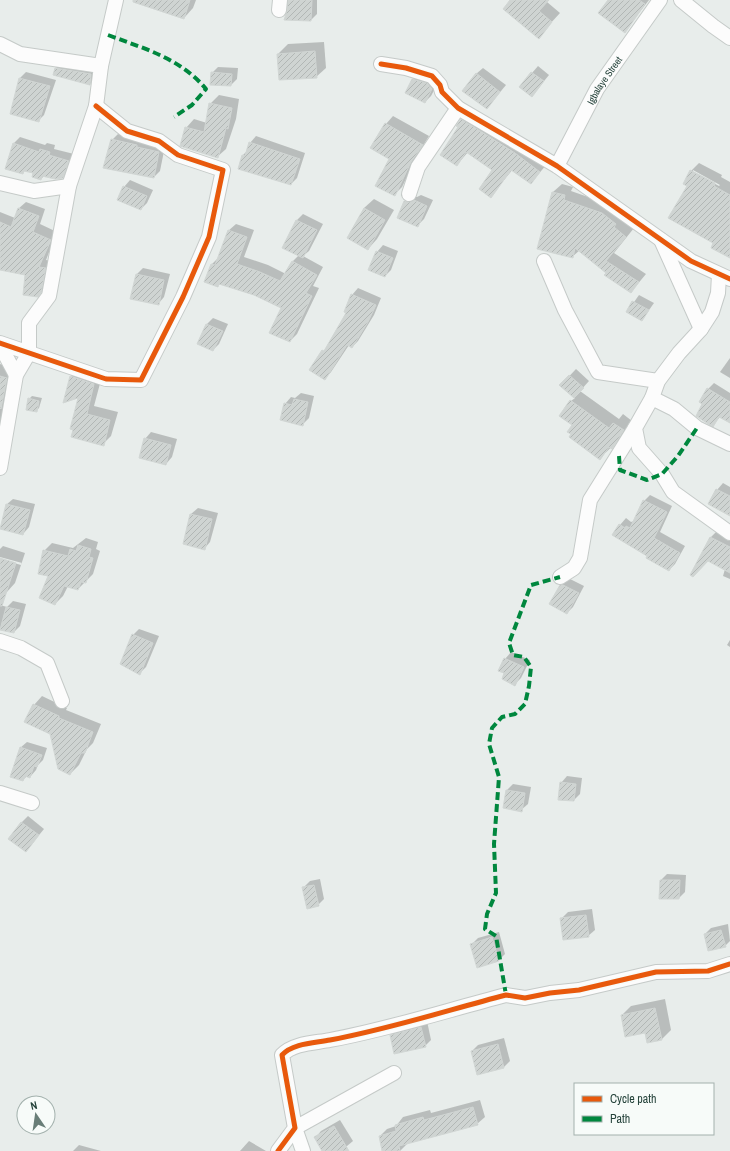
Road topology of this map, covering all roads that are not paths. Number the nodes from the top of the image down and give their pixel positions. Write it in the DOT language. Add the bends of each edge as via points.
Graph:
graph roads {
  1 [pos="116,0"];
  2 [pos="660,0"];
  3 [pos="681,0"];
  4 [pos="730,38"];
  5 [pos="0,44"];
  6 [pos="381,64"];
  7 [pos="101,66"];
  8 [pos="96,106"];
  9 [pos="458,108"];
  10 [pos="557,166"];
  11 [pos="0,183"];
  12 [pos="69,186"];
  13 [pos="409,194"];
  14 [pos="661,239"];
  15 [pos="544,261"];
  16 [pos="725,277"];
  17 [pos="701,329"];
  18 [pos="0,344"];
  19 [pos="29,353"];
  20 [pos="16,375"];
  21 [pos="658,381"];
  22 [pos="652,398"];
  23 [pos="635,428"];
  24 [pos="730,444"];
  25 [pos="0,468"];
  26 [pos="730,533"];
  27 [pos="560,577"];
  28 [pos="0,642"];
  29 [pos="62,701"];
  30 [pos="0,793"];
  31 [pos="32,803"];
  32 [pos="730,964"];
  33 [pos="394,1073"];
  34 [pos="295,1128"];
  35 [pos="278,1151"];
  36 [pos="303,1151"];
  1 -- 7 [label="street"];
  2 -- 10 [label="street, Igbalaye Street" via="597,89"];
  3 -- 4 [label="street"];
  5 -- 7 [label="street" via="20,54"];
  6 -- 9 [label="street" via="432,76 440,85 442,92"];
  7 -- 8 [label="street"];
  8 -- 12 [label="street"];
  8 -- 19 [label="street" via="127,131 159,142 178,154 223,170 209,237 141,380 106,379"];
  9 -- 10 [label="street"];
  9 -- 13 [label="street" via="418,167"];
  10 -- 14 [label="street"];
  11 -- 12 [label="street" via="34,191"];
  12 -- 19 [label="street" via="49,296 29,323"];
  14 -- 16 [label="street" via="691,261"];
  14 -- 17 [label="street"];
  15 -- 21 [label="street" via="565,310 598,372"];
  16 -- 17 [label="street" via="712,312"];
  17 -- 21 [label="street"];
  18 -- 19 [label="street"];
  18 -- 20 [label="street"];
  19 -- 20 [label="street"];
  20 -- 25 [label="street"];
  21 -- 22 [label="street"];
  22 -- 23 [label="street"];
  22 -- 24 [label="street" via="674,409 697,428"];
  23 -- 26 [label="street" via="639,448 662,474 673,492"];
  23 -- 27 [label="street" via="590,500 580,558 574,568"];
  28 -- 29 [label="street" via="21,648 47,663"];
  30 -- 31 [label="street"];
  32 -- 34 [label="street" via="708,971 656,972 579,990 525,998 506,995 346,1037 295,1047 282,1056"];
  33 -- 34 [label="street"];
  34 -- 35 [label="street"];
  34 -- 36 [label="street"];
}
